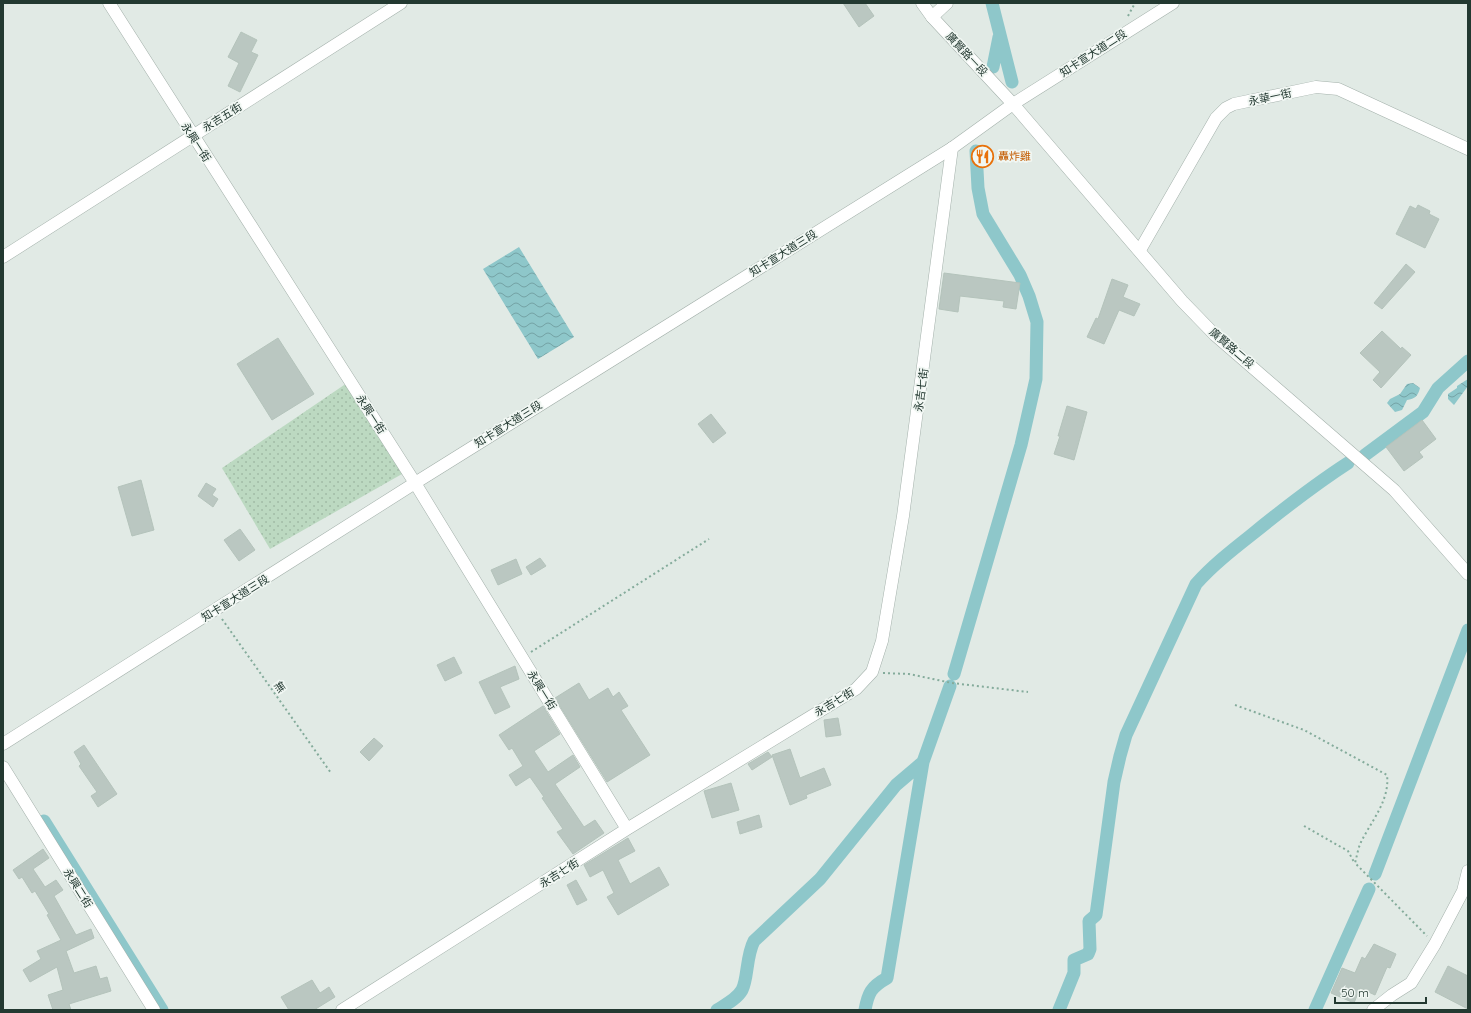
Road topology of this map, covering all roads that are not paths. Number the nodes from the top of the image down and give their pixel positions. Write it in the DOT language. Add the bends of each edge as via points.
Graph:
graph roads {
  1 [pos="109,3"];
  2 [pos="401,3"];
  3 [pos="922,3"];
  4 [pos="947,3"];
  5 [pos="1173,3"];
  6 [pos="932,17"];
  7 [pos="1014,104"];
  8 [pos="192,136"];
  9 [pos="952,148"];
  10 [pos="1468,149"];
  11 [pos="1140,250"];
  12 [pos="3,257"];
  13 [pos="415,483"];
  14 [pos="1468,574"];
  15 [pos="3,744"];
  16 [pos="3,767"];
  17 [pos="627,829"];
  18 [pos="1468,871"];
  19 [pos="154,1010"];
  20 [pos="342,1010"];
  21 [pos="1373,1010"];
  1 -- 8 [label="street, 永興一街"];
  2 -- 8 [label="street, 永吉五街"];
  3 -- 6 [label="street, 廣賢路一段"];
  4 -- 6 [label="street"];
  5 -- 7 [label="street, 知卡宣大道二段"];
  6 -- 7 [label="street, 廣賢路一段"];
  7 -- 9 [label="street, 知卡宣大道三段"];
  7 -- 11 [label="street, 廣賢路二段"];
  8 -- 12 [label="street, 永吉五街"];
  8 -- 13 [label="street, 永興一街"];
  9 -- 13 [label="street, 知卡宣大道三段"];
  9 -- 17 [label="street, 永吉七街" via="903,516 882,641 872,672 856,689"];
  10 -- 11 [label="street, 永華一街" via="1338,89 1316,87 1234,104 1216,118"];
  11 -- 14 [label="street, 廣賢路二段" via="1182,301 1215,335 1394,490"];
  13 -- 15 [label="street, 知卡宣大道三段"];
  13 -- 17 [label="street, 永興一街"];
  16 -- 19 [label="street, 永興二街"];
  17 -- 20 [label="street, 永吉七街"];
  18 -- 21 [label="street" via="1463,890 1411,983 1392,994"];
}
